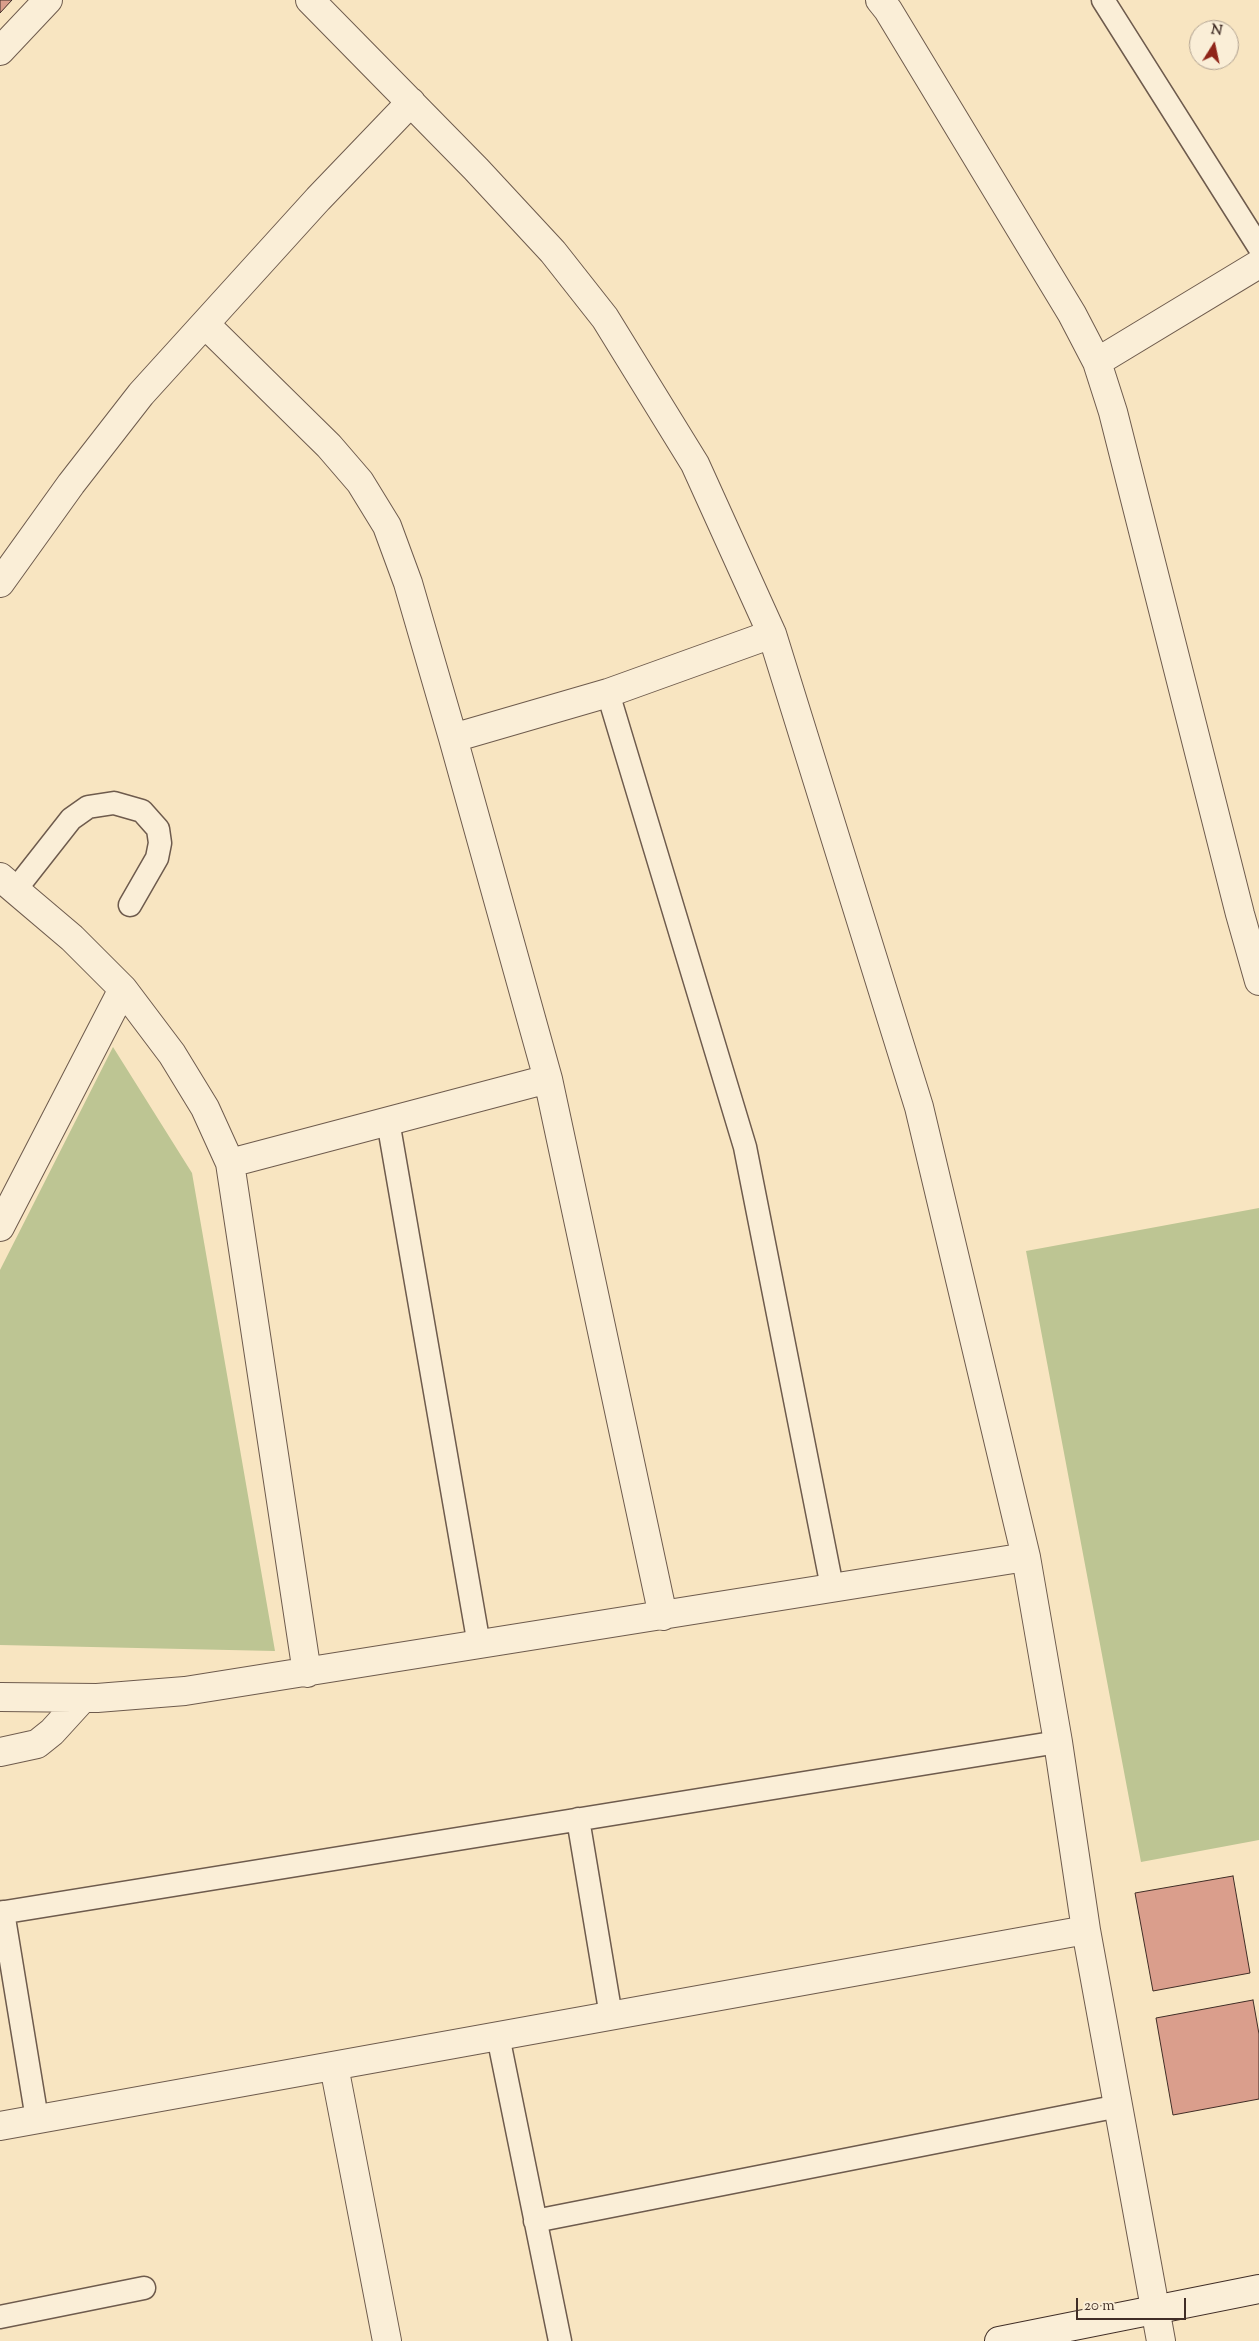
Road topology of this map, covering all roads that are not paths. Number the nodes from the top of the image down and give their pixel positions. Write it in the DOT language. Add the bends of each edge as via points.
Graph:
graph roads {
  1 [pos="48,0"];
  2 [pos="310,0"];
  3 [pos="880,0"];
  4 [pos="1103,0"];
  5 [pos="0,51"];
  6 [pos="410,102"];
  7 [pos="1259,247"];
  8 [pos="1259,264"];
  9 [pos="205,324"];
  10 [pos="1097,362"];
  11 [pos="0,583"];
  12 [pos="772,634"];
  13 [pos="608,693"];
  14 [pos="453,738"];
  15 [pos="8,883"];
  16 [pos="130,905"];
  17 [pos="1250,913"];
  18 [pos="1259,981"];
  19 [pos="123,988"];
  20 [pos="548,1079"];
  21 [pos="388,1121"];
  22 [pos="230,1163"];
  23 [pos="0,1226"];
  24 [pos="1026,1558"];
  25 [pos="832,1587"];
  26 [pos="663,1616"];
  27 [pos="479,1645"];
  28 [pos="307,1673"];
  29 [pos="0,1696"];
  30 [pos="83,1698"];
  31 [pos="1058,1742"];
  32 [pos="0,1752"];
  33 [pos="578,1819"];
  34 [pos="2,1913"];
  35 [pos="1086,1930"];
  36 [pos="611,2016"];
  37 [pos="498,2036"];
  38 [pos="334,2066"];
  39 [pos="1119,2106"];
  40 [pos="37,2119"];
  41 [pos="0,2126"];
  42 [pos="535,2221"];
  43 [pos="144,2288"];
  44 [pos="1259,2290"];
  45 [pos="1156,2309"];
  46 [pos="0,2317"];
  47 [pos="387,2341"];
  48 [pos="560,2341"];
  49 [pos="999,2341"];
  50 [pos="1161,2341"];
  1 -- 5 [label="street"];
  2 -- 6 [label="street"];
  3 -- 10 [label="street" via="1072,314"];
  4 -- 7 [label="lane"];
  6 -- 9 [label="street"];
  6 -- 12 [label="street" via="553,252 605,318 695,464"];
  8 -- 10 [label="street"];
  9 -- 11 [label="street" via="141,394"];
  9 -- 14 [label="street" via="329,446 360,482 387,526 408,583"];
  10 -- 17 [label="street"];
  12 -- 13 [label="street"];
  12 -- 24 [label="street" via="919,1107"];
  13 -- 14 [label="street"];
  13 -- 25 [label="lane" via="745,1147"];
  14 -- 20 [label="street"];
  15 -- 16 [label="lane" via="71,819 88,808 114,803 142,812 158,829 157,858"];
  15 -- 19 [label="street" via="72,938"];
  17 -- 18 [label="street"];
  19 -- 22 [label="street" via="182,1070 205,1108"];
  19 -- 23 [label="street"];
  20 -- 21 [label="street"];
  20 -- 26 [label="street"];
  21 -- 22 [label="street"];
  21 -- 27 [label="lane"];
  22 -- 28 [label="street"];
  24 -- 25 [label="street"];
  24 -- 31 [label="street"];
  25 -- 26 [label="street"];
  26 -- 27 [label="street"];
  27 -- 28 [label="street"];
  28 -- 30 [label="street" via="185,1691"];
  29 -- 30 [label="street"];
  30 -- 32 [label="street" via="52,1732 36,1744"];
  31 -- 33 [label="lane"];
  31 -- 35 [label="street"];
  33 -- 34 [label="lane"];
  33 -- 36 [label="lane"];
  34 -- 40 [label="lane"];
  35 -- 36 [label="street"];
  35 -- 39 [label="street"];
  36 -- 37 [label="street"];
  37 -- 38 [label="street"];
  37 -- 42 [label="lane"];
  38 -- 40 [label="street"];
  38 -- 47 [label="street"];
  39 -- 42 [label="lane"];
  39 -- 45 [label="street"];
  40 -- 41 [label="street"];
  42 -- 48 [label="lane"];
  43 -- 46 [label="lane"];
  44 -- 45 [label="street"];
  45 -- 49 [label="street"];
  45 -- 50 [label="street"];
}
